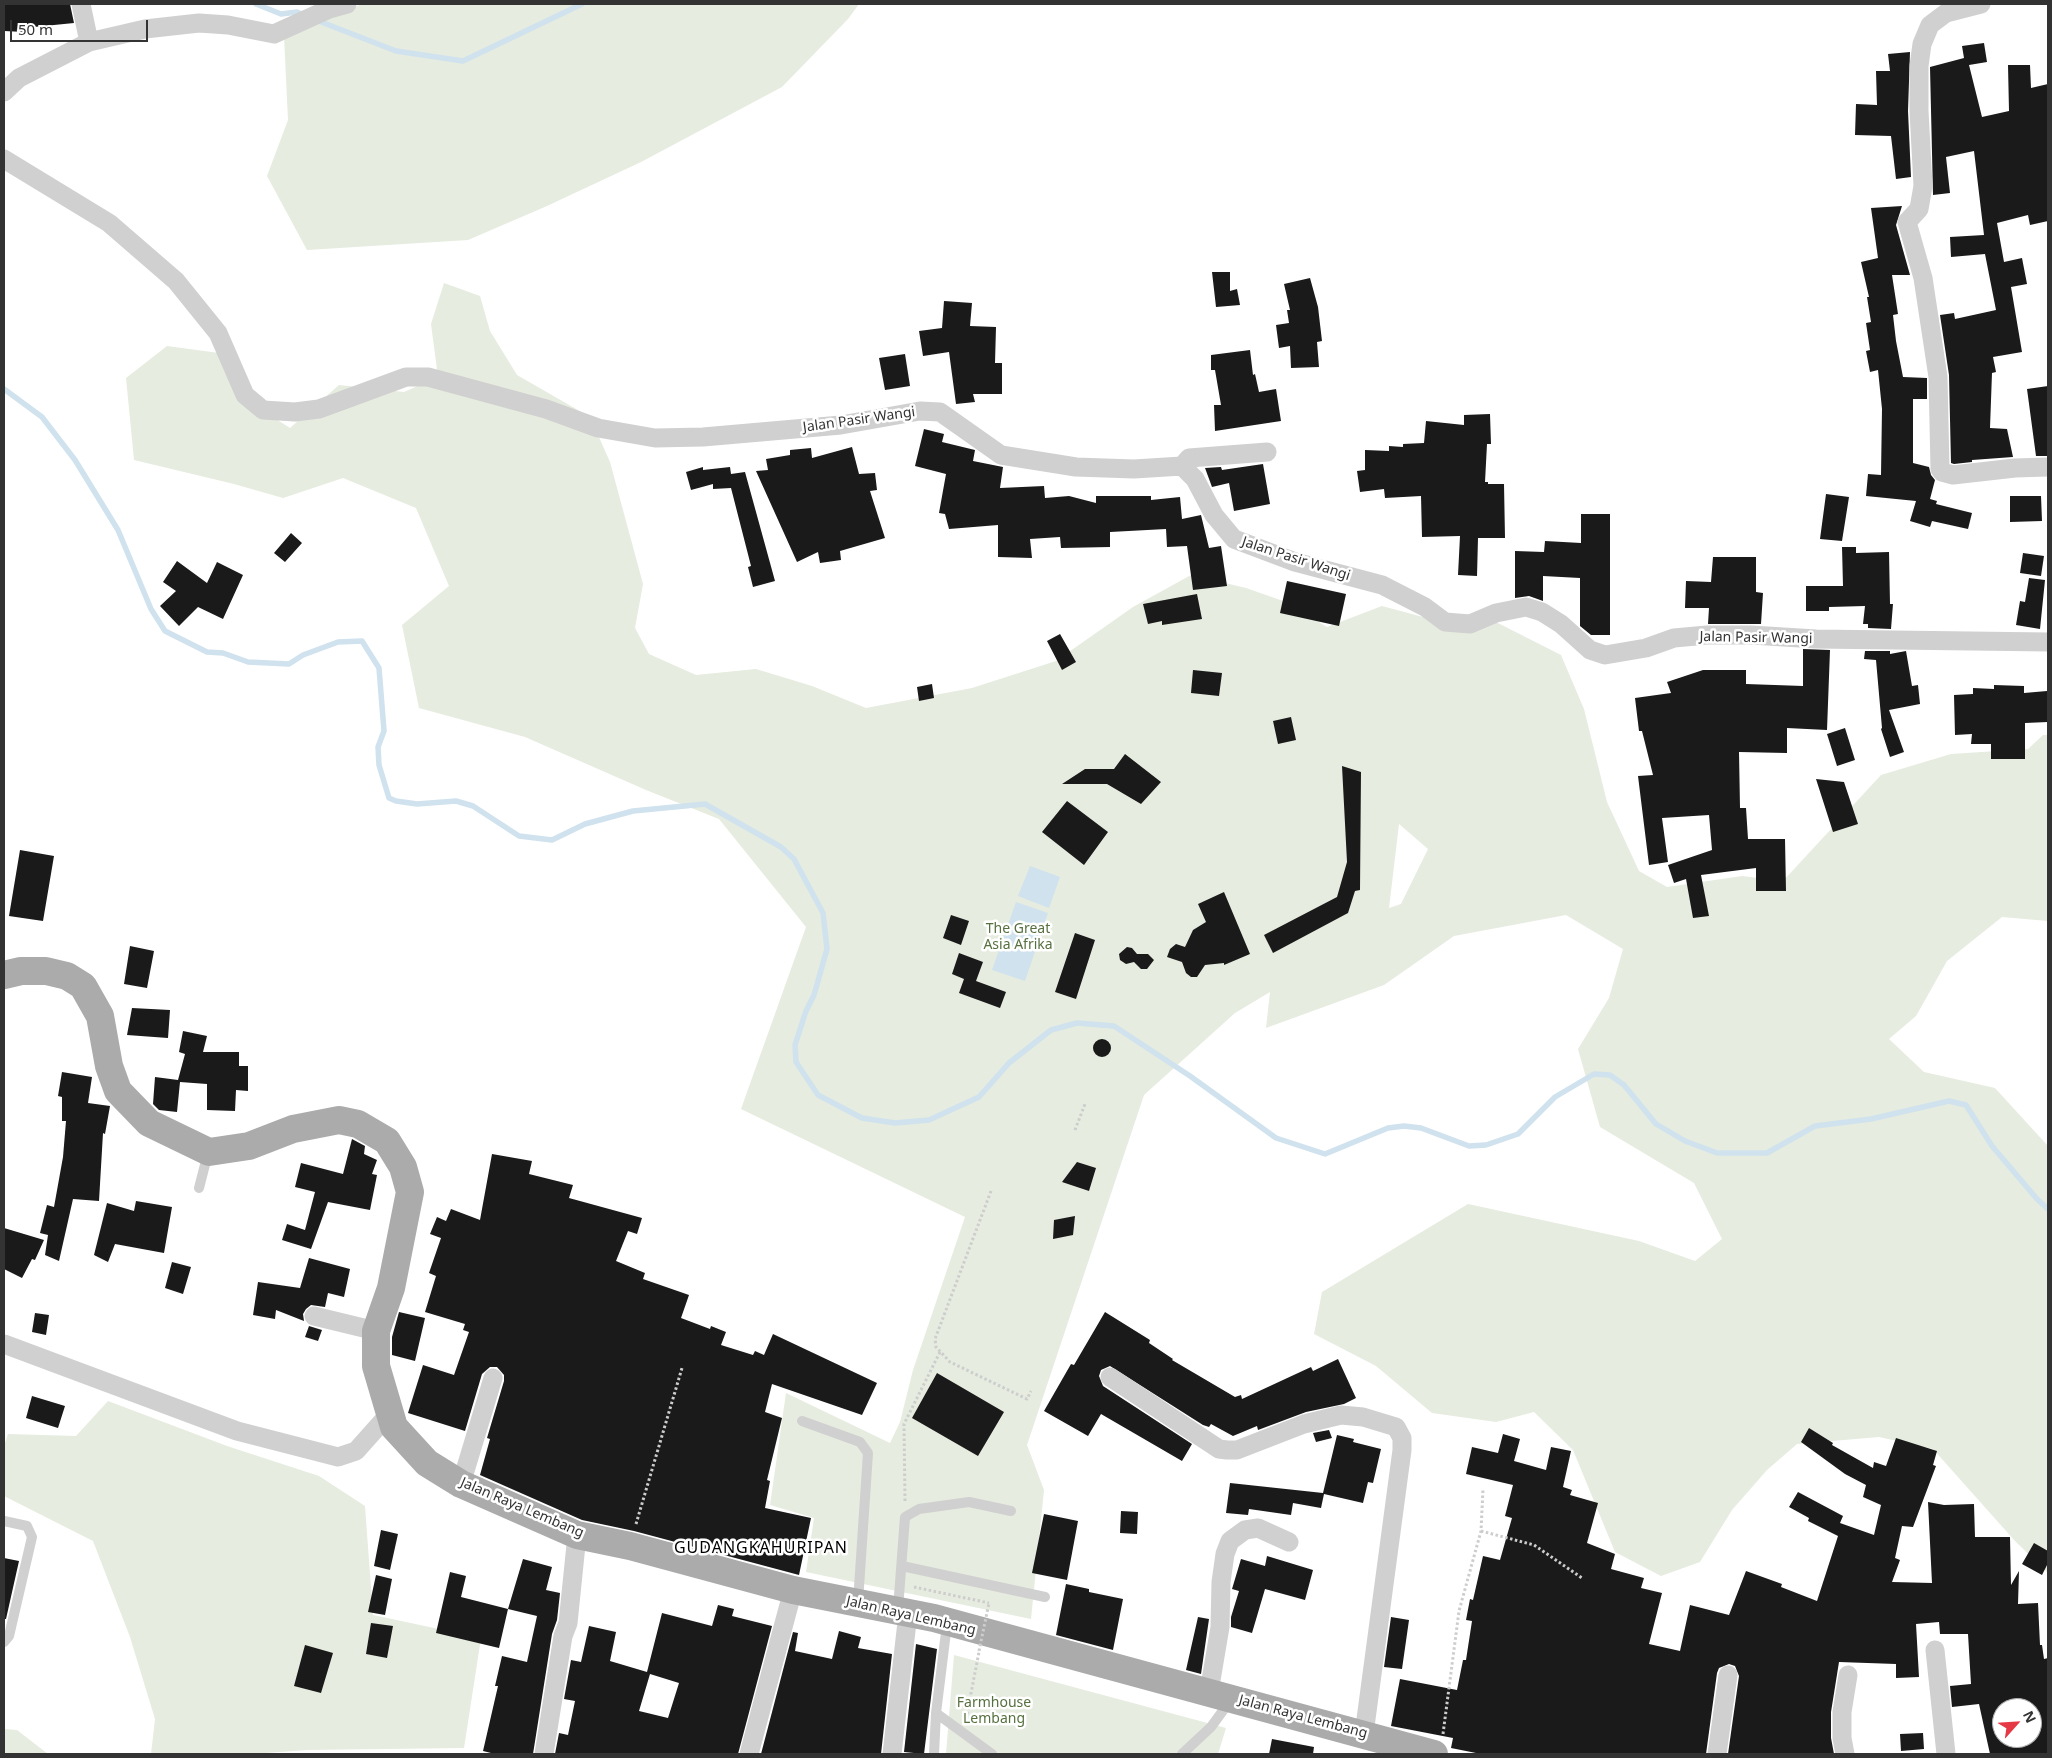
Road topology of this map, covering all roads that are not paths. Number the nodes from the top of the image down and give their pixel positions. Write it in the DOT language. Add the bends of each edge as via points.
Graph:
graph roads {
  1 [pos="82,4"];
  2 [pos="347,4"];
  3 [pos="1981,4"];
  4 [pos="89,42"];
  5 [pos="4,92"];
  6 [pos="4,159"];
  7 [pos="1267,452"];
  8 [pos="1182,466"];
  9 [pos="2048,467"];
  10 [pos="2048,642"];
  11 [pos="4,975"];
  12 [pos="209,1152"];
  13 [pos="199,1188"];
  14 [pos="314,1316"];
  15 [pos="376,1332"];
  16 [pos="4,1344"];
  17 [pos="1110,1377"];
  18 [pos="493,1378"];
  19 [pos="389,1414"];
  20 [pos="802,1421"];
  21 [pos="461,1484"];
  22 [pos="1011,1511"];
  23 [pos="4,1521"];
  24 [pos="577,1535"];
  25 [pos="1289,1542"];
  26 [pos="902,1566"];
  27 [pos="793,1590"];
  28 [pos="1045,1597"];
  29 [pos="857,1603"];
  30 [pos="903,1612"];
  31 [pos="948,1623"];
  32 [pos="4,1642"];
  33 [pos="1935,1650"];
  34 [pos="1728,1675"];
  35 [pos="1848,1675"];
  36 [pos="1221,1695"];
  37 [pos="936,1713"];
  38 [pos="1364,1734"];
  39 [pos="1430,1749"];
  40 [pos="544,1754"];
  41 [pos="749,1754"];
  42 [pos="892,1754"];
  43 [pos="934,1754"];
  44 [pos="992,1754"];
  45 [pos="1182,1754"];
  46 [pos="1717,1754"];
  47 [pos="1846,1754"];
  48 [pos="1946,1754"];
  1 -- 4 [label="street"];
  2 -- 4 [label="street" via="274,34 199,23 145,29"];
  3 -- 9 [label="street" via="1946,13 1930,25 1922,44 1919,66 1923,186 1919,209 1907,222 1923,278 1938,377 1940,469 1953,475"];
  4 -- 5 [label="street" via="19,78"];
  6 -- 8 [label="street, Jalan Pasir Wangi" via="109,223 176,281 218,332 245,395 263,410 295,412 319,409 406,377 428,377 546,409 598,428 655,438 841,426 920,411 940,412 1001,455 1076,467 1134,469"];
  7 -- 8 [label="street" via="1189,458"];
  8 -- 10 [label="street, Jalan Pasir Wangi" via="1195,478 1209,507 1230,537 1240,542 1295,562 1382,585 1445,622 1470,624 1496,613 1526,607 1542,612 1590,650 1605,655 1646,648 1674,638 1707,635"];
  11 -- 12 [label="main road" via="46,971 66,976 83,986 100,1016 109,1066 118,1091 149,1123"];
  12 -- 13 [label="lane"];
  12 -- 15 [label="main road, Jalan Raya Lembang" via="249,1146 293,1130 339,1120 358,1124 387,1141 404,1167 410,1192 391,1288"];
  14 -- 15 [label="street"];
  15 -- 19 [label="main road, Jalan Raya Lembang" via="376,1366"];
  16 -- 19 [label="street" via="237,1431 338,1457 356,1451"];
  17 -- 38 [label="street" via="1227,1450 1237,1450 1319,1419 1341,1416 1363,1417 1396,1427 1402,1438 1402,1450"];
  18 -- 21 [label="street"];
  19 -- 21 [label="main road, Jalan Raya Lembang" via="394,1427 427,1463"];
  20 -- 29 [label="lane" via="860,1442 868,1453"];
  21 -- 24 [label="main road, Jalan Raya Lembang"];
  22 -- 26 [label="lane" via="969,1502 919,1509 905,1517"];
  23 -- 32 [label="lane" via="27,1526 32,1537 9,1636"];
  24 -- 27 [label="main road, Jalan Raya Lembang"];
  24 -- 40 [label="street" via="568,1623 563,1636"];
  25 -- 36 [label="street" via="1258,1528 1245,1530 1230,1541 1221,1582"];
  26 -- 28 [label="lane"];
  26 -- 30 [label="lane"];
  27 -- 29 [label="main road, Jalan Raya Lembang"];
  27 -- 41 [label="street"];
  29 -- 30 [label="main road, Jalan Raya Lembang"];
  30 -- 31 [label="main road, Jalan Raya Lembang"];
  30 -- 42 [label="street"];
  31 -- 36 [label="main road, Jalan Raya Lembang"];
  31 -- 37 [label="lane"];
  33 -- 48 [label="street"];
  34 -- 46 [label="street"];
  35 -- 47 [label="street" via="1842,1712"];
  36 -- 38 [label="main road, Jalan Raya Lembang"];
  36 -- 45 [label="lane" via="1211,1727"];
  37 -- 43 [label="lane"];
  37 -- 44 [label="lane"];
  38 -- 39 [label="main road, Jalan Raya Lembang"];
}
